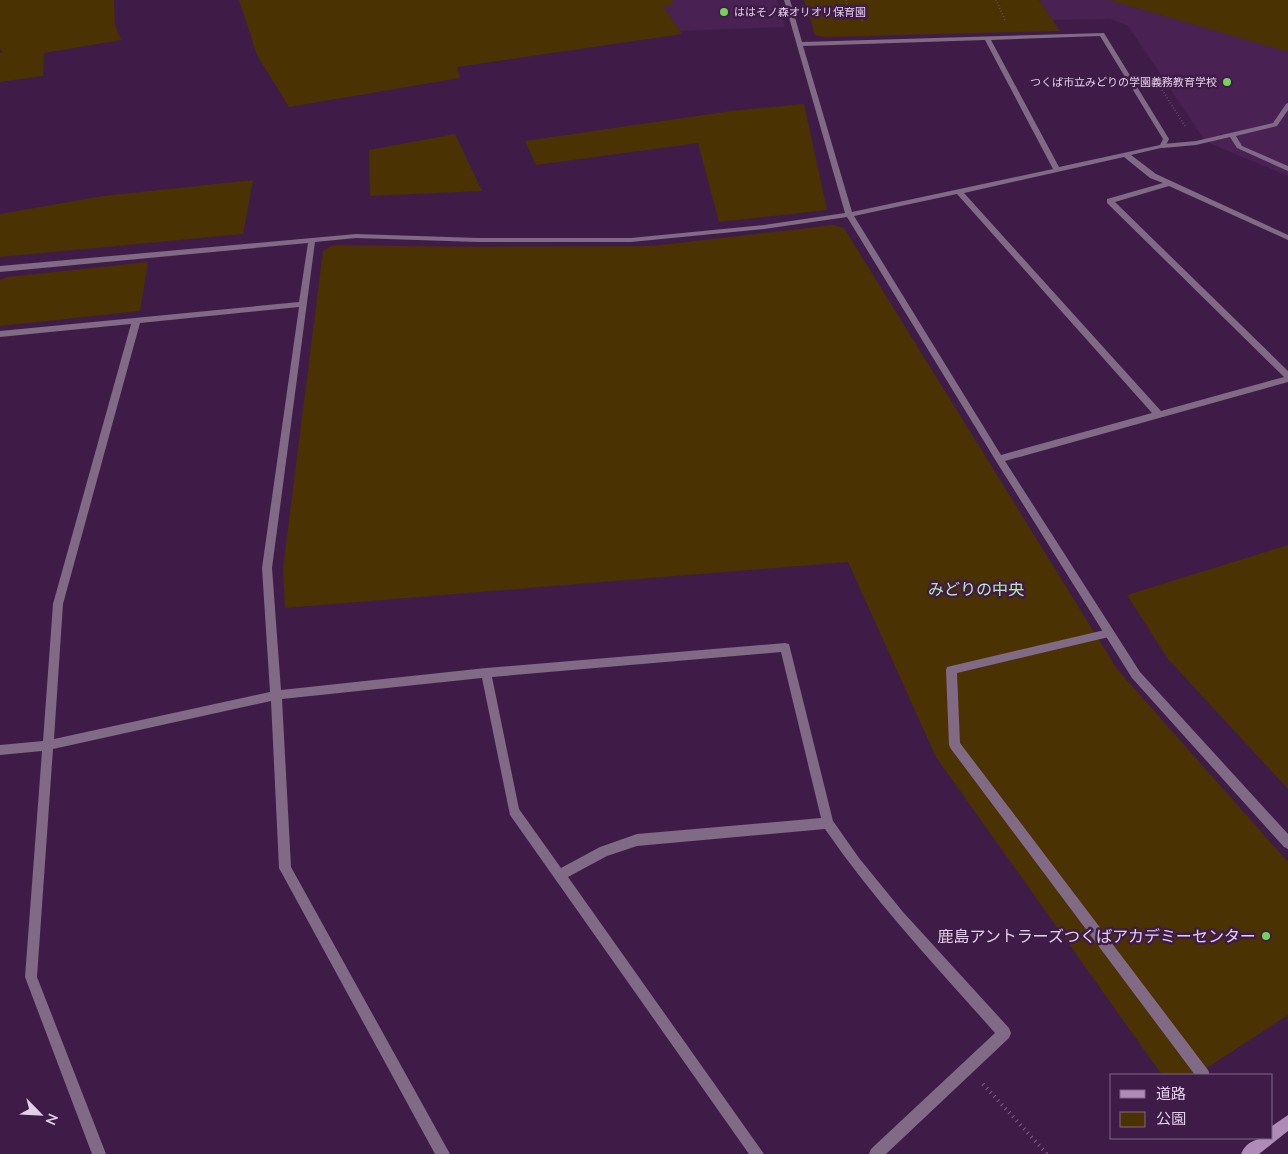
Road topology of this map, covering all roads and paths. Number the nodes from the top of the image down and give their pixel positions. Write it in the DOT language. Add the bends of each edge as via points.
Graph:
graph roads {
  1 [pos="786,0"];
  2 [pos="846,0"];
  3 [pos="996,0"];
  4 [pos="866,22"];
  5 [pos="1008,24"];
  6 [pos="988,38"];
  7 [pos="800,44"];
  8 [pos="1154,78"];
  9 [pos="1288,105"];
  10 [pos="1232,134"];
  11 [pos="1196,143"];
  12 [pos="1163,146"];
  13 [pos="1126,154"];
  14 [pos="1288,169"];
  15 [pos="1057,170"];
  16 [pos="1169,184"];
  17 [pos="959,192"];
  18 [pos="849,215"];
  19 [pos="1288,238"];
  20 [pos="312,239"];
  21 [pos="0,268"];
  22 [pos="304,304"];
  23 [pos="136,321"];
  24 [pos="0,334"];
  25 [pos="1288,378"];
  26 [pos="1159,415"];
  27 [pos="999,459"];
  28 [pos="1109,633"];
  29 [pos="486,673"];
  30 [pos="276,695"];
  31 [pos="49,745"];
  32 [pos="0,750"];
  33 [pos="828,823"];
  34 [pos="1288,843"];
  35 [pos="560,875"];
  36 [pos="967,1067"];
  37 [pos="1202,1074"];
  38 [pos="1288,1122"];
  39 [pos="1273,1134"];
  40 [pos="98,1154"];
  41 [pos="443,1154"];
  42 [pos="757,1154"];
  43 [pos="876,1154"];
  44 [pos="1047,1154"];
  1 -- 7 [label="street"];
  2 -- 4 [label="path" via="850,12"];
  3 -- 5 [label="path"];
  6 -- 7 [label="street"];
  6 -- 12 [label="street" via="1102,34 1166,139"];
  6 -- 15 [label="street"];
  7 -- 18 [label="street"];
  8 -- 11 [label="path"];
  9 -- 10 [label="street" via="1275,125"];
  10 -- 11 [label="street"];
  10 -- 14 [label="street" via="1239,147"];
  11 -- 12 [label="street"];
  12 -- 13 [label="street"];
  13 -- 15 [label="street"];
  13 -- 16 [label="street" via="1153,176"];
  15 -- 17 [label="street"];
  16 -- 19 [label="street"];
  16 -- 25 [label="street" via="1110,201"];
  17 -- 18 [label="street"];
  17 -- 26 [label="street"];
  18 -- 20 [label="street" via="631,240 356,236"];
  18 -- 27 [label="street"];
  20 -- 21 [label="street"];
  20 -- 22 [label="street"];
  22 -- 23 [label="street"];
  22 -- 30 [label="street" via="267,568"];
  23 -- 24 [label="street"];
  23 -- 31 [label="street" via="58,604"];
  25 -- 26 [label="street"];
  26 -- 27 [label="street"];
  27 -- 28 [label="street"];
  28 -- 34 [label="street" via="1136,676"];
  28 -- 37 [label="street" via="951,670 954,745"];
  29 -- 30 [label="street"];
  29 -- 33 [label="street" via="785,647"];
  29 -- 35 [label="street" via="514,811"];
  30 -- 31 [label="street"];
  30 -- 41 [label="street" via="285,868"];
  31 -- 32 [label="street"];
  31 -- 40 [label="street" via="31,977"];
  33 -- 35 [label="street" via="637,840 604,851"];
  33 -- 36 [label="street" via="899,916 1004,1033"];
  35 -- 42 [label="street"];
  36 -- 43 [label="street"];
  36 -- 44 [label="path"];
  38 -- 39 [label="street"];
}
